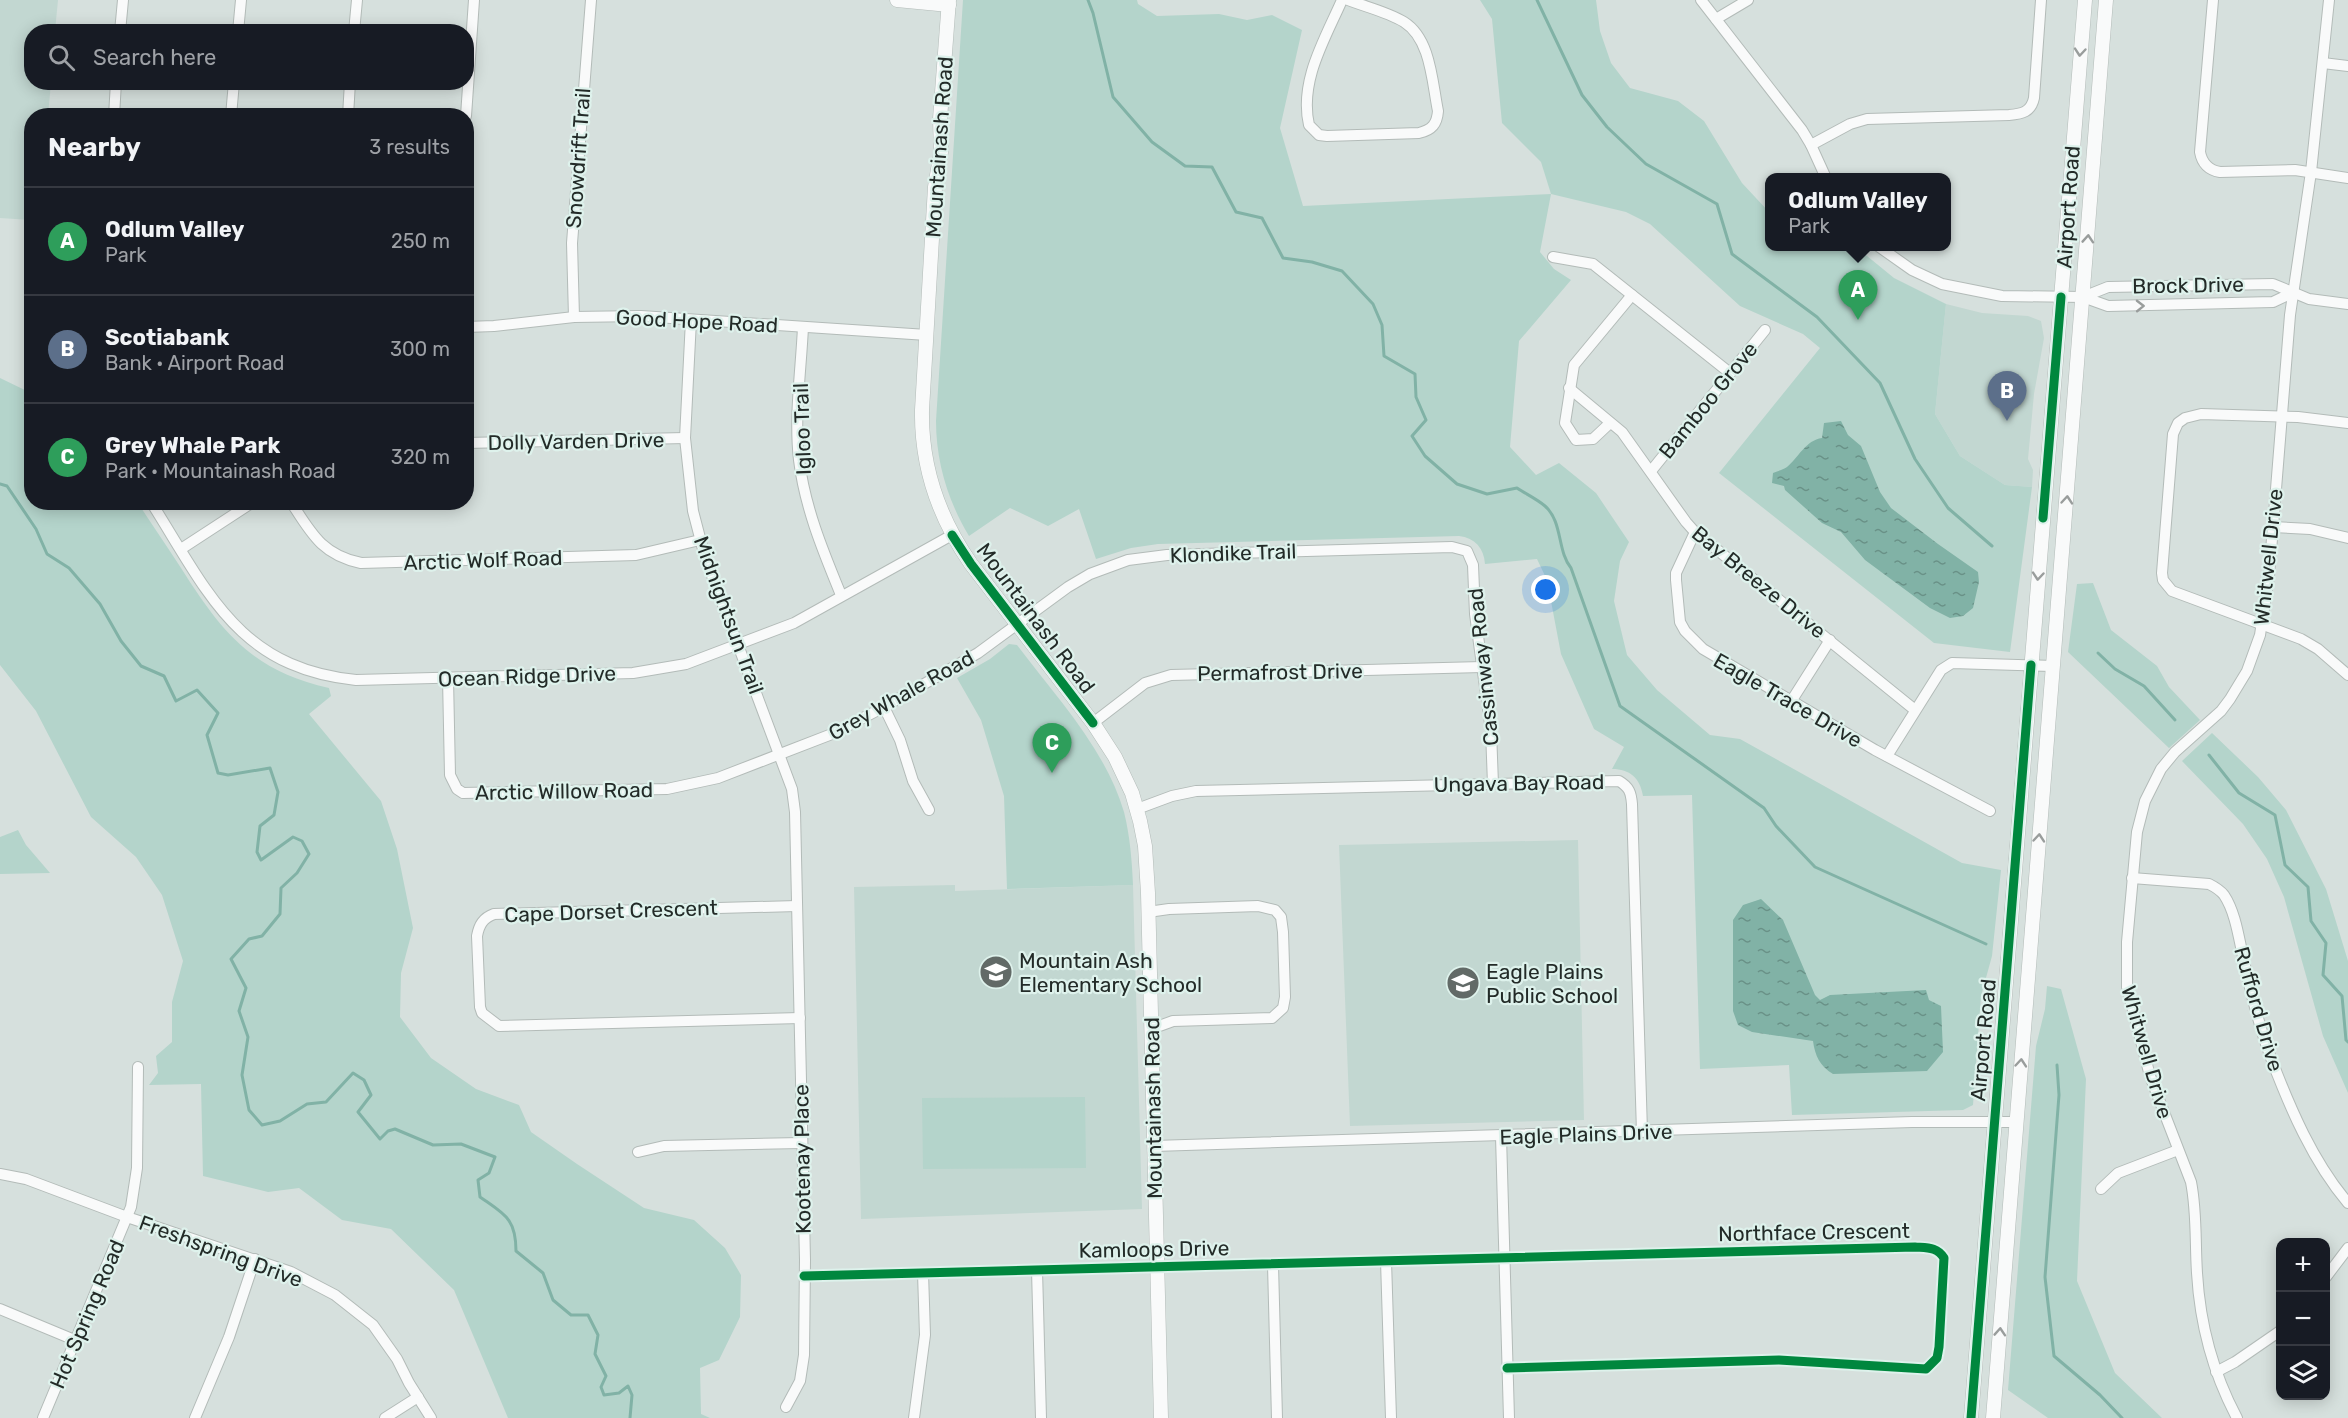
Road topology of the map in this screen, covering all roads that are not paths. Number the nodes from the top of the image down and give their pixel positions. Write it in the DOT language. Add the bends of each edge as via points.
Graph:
graph roads {
  1 [pos="123,0"];
  2 [pos="241,0"];
  3 [pos="357,0"];
  4 [pos="474,0"];
  5 [pos="591,0"];
  6 [pos="897,0"];
  7 [pos="1341,0"];
  8 [pos="1348,0"];
  9 [pos="1701,0"];
  10 [pos="1748,0"];
  11 [pos="2041,0"];
  12 [pos="2085,0"];
  13 [pos="2106,0"];
  14 [pos="2212,0"];
  15 [pos="2329,0"];
  16 [pos="949,3"];
  17 [pos="1716,19"];
  18 [pos="121,24"];
  19 [pos="239,24"];
  20 [pos="355,24"];
  21 [pos="472,24"];
  22 [pos="2323,63"];
  23 [pos="2348,66"];
  24 [pos="116,90"];
  25 [pos="233,90"];
  26 [pos="350,90"];
  27 [pos="468,90"];
  28 [pos="114,108"];
  29 [pos="232,108"];
  30 [pos="348,108"];
  31 [pos="467,108"];
  32 [pos="1811,145"];
  33 [pos="2312,172"];
  34 [pos="1824,173"];
  35 [pos="2348,178"];
  36 [pos="1885,251"];
  37 [pos="1552,257"];
  38 [pos="2292,293"];
  39 [pos="1632,295"];
  40 [pos="2061,297"];
  41 [pos="2083,297"];
  42 [pos="2348,304"];
  43 [pos="574,317"];
  44 [pos="691,320"];
  45 [pos="474,327"];
  46 [pos="804,327"];
  47 [pos="1765,330"];
  48 [pos="927,335"];
  49 [pos="1730,373"];
  50 [pos="1569,387"];
  51 [pos="2282,416"];
  52 [pos="1610,423"];
  53 [pos="2348,423"];
  54 [pos="685,438"];
  55 [pos="474,443"];
  56 [pos="1651,471"];
  57 [pos="156,510"];
  58 [pos="241,510"];
  59 [pos="296,510"];
  60 [pos="2273,527"];
  61 [pos="1695,532"];
  62 [pos="952,535"];
  63 [pos="2348,538"];
  64 [pos="700,540"];
  65 [pos="181,549"];
  66 [pos="1467,551"];
  67 [pos="842,595"];
  68 [pos="2262,624"];
  69 [pos="1018,625"];
  70 [pos="1830,640"];
  71 [pos="738,645"];
  72 [pos="2031,665"];
  73 [pos="2053,666"];
  74 [pos="1482,667"];
  75 [pos="2348,675"];
  76 [pos="448,678"];
  77 [pos="1792,700"];
  78 [pos="884,707"];
  79 [pos="1915,710"];
  80 [pos="1093,723"];
  81 [pos="780,755"];
  82 [pos="1887,756"];
  83 [pos="1492,784"];
  84 [pos="1137,809"];
  85 [pos="929,810"];
  86 [pos="1990,811"];
  87 [pos="2132,878"];
  88 [pos="797,906"];
  89 [pos="1148,912"];
  90 [pos="800,1018"];
  91 [pos="1151,1029"];
  92 [pos="138,1067"];
  93 [pos="1994,1122"];
  94 [pos="2017,1122"];
  95 [pos="1642,1132"];
  96 [pos="1501,1136"];
  97 [pos="801,1143"];
  98 [pos="1154,1146"];
  99 [pos="2178,1150"];
  100 [pos="638,1152"];
  101 [pos="0,1173"];
  102 [pos="2102,1189"];
  103 [pos="2348,1203"];
  104 [pos="127,1217"];
  105 [pos="2348,1248"];
  106 [pos="1504,1258"];
  107 [pos="255,1259"];
  108 [pos="1386,1262"];
  109 [pos="1273,1265"];
  110 [pos="1157,1268"];
  111 [pos="1037,1270"];
  112 [pos="2330,1271"];
  113 [pos="923,1273"];
  114 [pos="804,1276"];
  115 [pos="0,1309"];
  116 [pos="2276,1334"];
  117 [pos="77,1341"];
  118 [pos="1507,1368"];
  119 [pos="2216,1372"];
  120 [pos="418,1397"];
  121 [pos="786,1407"];
  122 [pos="43,1418"];
  123 [pos="195,1418"];
  124 [pos="385,1418"];
  125 [pos="431,1418"];
  126 [pos="914,1418"];
  127 [pos="1041,1418"];
  128 [pos="1161,1418"];
  129 [pos="1277,1418"];
  130 [pos="1390,1418"];
  131 [pos="1509,1418"];
  132 [pos="1971,1418"];
  133 [pos="1993,1418"];
  134 [pos="2237,1418"];
  1 -- 18 [label="street"];
  2 -- 19 [label="street"];
  3 -- 20 [label="street"];
  4 -- 21 [label="street"];
  5 -- 43 [label="street, Snowdrift Trail" via="572,243"];
  6 -- 16 [label="main road"];
  7 -- 8 [label="street" via="1309,78 1309,124 1319,135 1327,136 1428,131 1438,119 1438,111 1426,51 1417,33 1402,21"];
  9 -- 17 [label="street"];
  10 -- 17 [label="street"];
  11 -- 32 [label="street" via="2034,98 2026,112 1866,119"];
  12 -- 40 [label="main road, Airport Road, one-way"];
  41 -- 13 [label="main road, Airport Road, one-way"];
  14 -- 33 [label="street" via="2201,159 2215,171"];
  15 -- 22 [label="street, Whitwell Drive"];
  16 -- 48 [label="main road, Mountainash Road"];
  17 -- 32 [label="street"];
  22 -- 23 [label="street"];
  22 -- 33 [label="street, Whitwell Drive"];
  24 -- 28 [label="street"];
  25 -- 29 [label="street"];
  26 -- 30 [label="street"];
  27 -- 31 [label="street"];
  32 -- 34 [label="street"];
  33 -- 35 [label="street"];
  33 -- 38 [label="street, Whitwell Drive"];
  36 -- 40 [label="street, Brock Drive" via="1942,284 2002,296"];
  37 -- 39 [label="street" via="1593,264"];
  41 -- 38 [label="street, Brock Drive, one-way" via="2108,306 2273,302"];
  38 -- 41 [label="street, Brock Drive" via="2273,284 2108,287"];
  38 -- 42 [label="street, Brock Drive"];
  38 -- 51 [label="street, Whitwell Drive"];
  39 -- 49 [label="street"];
  39 -- 50 [label="street" via="1574,365"];
  40 -- 41 [label="street, Brock Drive"];
  40 -- 72 [label="main road, Airport Road, one-way"];
  73 -- 41 [label="main road, Airport Road, one-way"];
  43 -- 44 [label="street, Good Hope Road"];
  43 -- 45 [label="street, Good Hope Road"];
  44 -- 46 [label="street, Good Hope Road"];
  44 -- 54 [label="street, Midnightsun Trail"];
  46 -- 48 [label="street, Good Hope Road"];
  46 -- 67 [label="street, Igloo Trail" via="799,458 812,519"];
  47 -- 49 [label="street, Bamboo Grove"];
  48 -- 62 [label="main road, Mountainash Road" via="922,445 931,483"];
  49 -- 56 [label="street, Bamboo Grove"];
  50 -- 52 [label="street, Bay Breeze Drive"];
  50 -- 52 [label="street" via="1565,423 1576,440 1593,439"];
  51 -- 53 [label="street"];
  51 -- 60 [label="street, Whitwell Drive"];
  51 -- 68 [label="street" via="2192,415 2178,423 2173,434 2163,580 2172,591"];
  52 -- 56 [label="street, Bay Breeze Drive" via="1622,432"];
  54 -- 55 [label="street, Dolly Varden Drive"];
  54 -- 64 [label="street, Midnightsun Trail" via="690,496"];
  56 -- 61 [label="street, Bay Breeze Drive"];
  57 -- 65 [label="street, Ocean Ridge Drive"];
  58 -- 65 [label="street"];
  59 -- 64 [label="street, Arctic Wolf Road" via="326,549 361,563 636,555"];
  60 -- 63 [label="street" via="2310,529"];
  60 -- 68 [label="street, Whitwell Drive"];
  61 -- 70 [label="street, Bay Breeze Drive"];
  61 -- 77 [label="street, Eagle Trace Drive" via="1676,573 1682,627 1711,655"];
  62 -- 67 [label="street, Ocean Ridge Drive"];
  62 -- 69 [label="main road, Mountainash Road"];
  64 -- 71 [label="street, Midnightsun Trail"];
  65 -- 76 [label="street, Ocean Ridge Drive" via="226,616 245,636 279,658 309,671 341,678"];
  66 -- 69 [label="street, Klondike Trail" via="1452,546 1141,557 1104,567 1078,580"];
  66 -- 74 [label="street, Cassinway Road" via="1473,566"];
  67 -- 71 [label="street, Ocean Ridge Drive" via="794,623"];
  68 -- 75 [label="street" via="2310,644"];
  68 -- 87 [label="street, Whitwell Drive" via="2255,652 2230,699 2167,761 2151,786 2139,822"];
  69 -- 78 [label="street, Grey Whale Road" via="978,653"];
  69 -- 80 [label="main road, Mountainash Road"];
  70 -- 77 [label="street"];
  70 -- 79 [label="street, Bay Breeze Drive"];
  71 -- 76 [label="street, Ocean Ridge Drive" via="686,664 647,672"];
  71 -- 81 [label="street, Midnightsun Trail"];
  72 -- 73 [label="street"];
  72 -- 79 [label="street" via="1952,663 1941,670"];
  72 -- 93 [label="main road, Airport Road"];
  94 -- 73 [label="main road, Airport Road, one-way"];
  74 -- 80 [label="street, Permafrost Drive" via="1171,675 1145,682"];
  74 -- 83 [label="street, Cassinway Road" via="1491,731"];
  76 -- 81 [label="street, Arctic Willow Road" via="450,774 464,794 667,789 718,778"];
  77 -- 82 [label="street, Eagle Trace Drive"];
  78 -- 81 [label="street, Grey Whale Road"];
  78 -- 85 [label="street" via="903,746 913,781"];
  79 -- 82 [label="street"];
  80 -- 84 [label="main road, Mountainash Road" via="1115,757"];
  81 -- 88 [label="street, Midnightsun Trail" via="794,801"];
  82 -- 86 [label="street, Eagle Trace Drive"];
  83 -- 84 [label="street, Ungava Bay Road" via="1196,791"];
  83 -- 95 [label="street, Ungava Bay Road" via="1619,780 1632,794"];
  84 -- 89 [label="main road, Mountainash Road" via="1144,846"];
  87 -- 99 [label="street, Whitwell Drive" via="2127,987 2150,1076"];
  87 -- 103 [label="street, Rufford Drive" via="2210,884 2224,896 2271,1058 2303,1132"];
  88 -- 90 [label="street, Kootenay Place"];
  88 -- 90 [label="street, Cape Dorset Crescent" via="494,914 479,926 477,936 480,1007 499,1026"];
  89 -- 91 [label="main road, Mountainash Road"];
  89 -- 91 [label="street" via="1258,906 1275,910 1281,917 1283,932 1285,998 1283,1008 1272,1017 1173,1021"];
  90 -- 97 [label="street, Kootenay Place"];
  91 -- 98 [label="main road, Mountainash Road"];
  92 -- 104 [label="street, Hot Spring Road" via="137,1168"];
  93 -- 94 [label="street, Eagle Plains Drive"];
  93 -- 95 [label="street, Eagle Plains Drive"];
  93 -- 132 [label="main road, Airport Road"];
  133 -- 94 [label="main road, Airport Road, one-way"];
  95 -- 96 [label="street, Eagle Plains Drive"];
  96 -- 98 [label="street, Eagle Plains Drive"];
  96 -- 106 [label="street"];
  97 -- 100 [label="street" via="663,1146"];
  97 -- 114 [label="street, Kootenay Place"];
  98 -- 110 [label="main road, Mountainash Road"];
  99 -- 102 [label="street" via="2118,1173"];
  99 -- 119 [label="street, Whitwell Drive" via="2193,1196 2201,1311"];
  101 -- 104 [label="street, Freshspring Drive" via="27,1179"];
  104 -- 107 [label="street, Freshspring Drive"];
  104 -- 117 [label="street, Hot Spring Road"];
  105 -- 112 [label="street"];
  106 -- 108 [label="street, Kamloops Drive"];
  106 -- 118 [label="street"];
  106 -- 118 [label="street, Northface Crescent" via="1916,1247 1940,1251 1944,1258 1937,1358 1926,1369 1779,1360"];
  107 -- 120 [label="street, Freshspring Drive" via="335,1295 373,1325"];
  107 -- 123 [label="street" via="229,1337"];
  108 -- 109 [label="street, Kamloops Drive"];
  108 -- 130 [label="street"];
  109 -- 110 [label="street, Kamloops Drive"];
  109 -- 129 [label="street"];
  110 -- 111 [label="street, Kamloops Drive"];
  110 -- 128 [label="main road, Mountainash Road"];
  111 -- 113 [label="street, Kamloops Drive"];
  111 -- 127 [label="street"];
  113 -- 114 [label="street, Kamloops Drive"];
  113 -- 126 [label="street" via="925,1335"];
  114 -- 121 [label="street, Kootenay Place" via="801,1380"];
  115 -- 117 [label="street"];
  116 -- 119 [label="street"];
  117 -- 122 [label="street, Hot Spring Road"];
  118 -- 131 [label="street"];
  119 -- 134 [label="street, Whitwell Drive"];
  120 -- 124 [label="street"];
  120 -- 125 [label="street, Freshspring Drive"];
}
